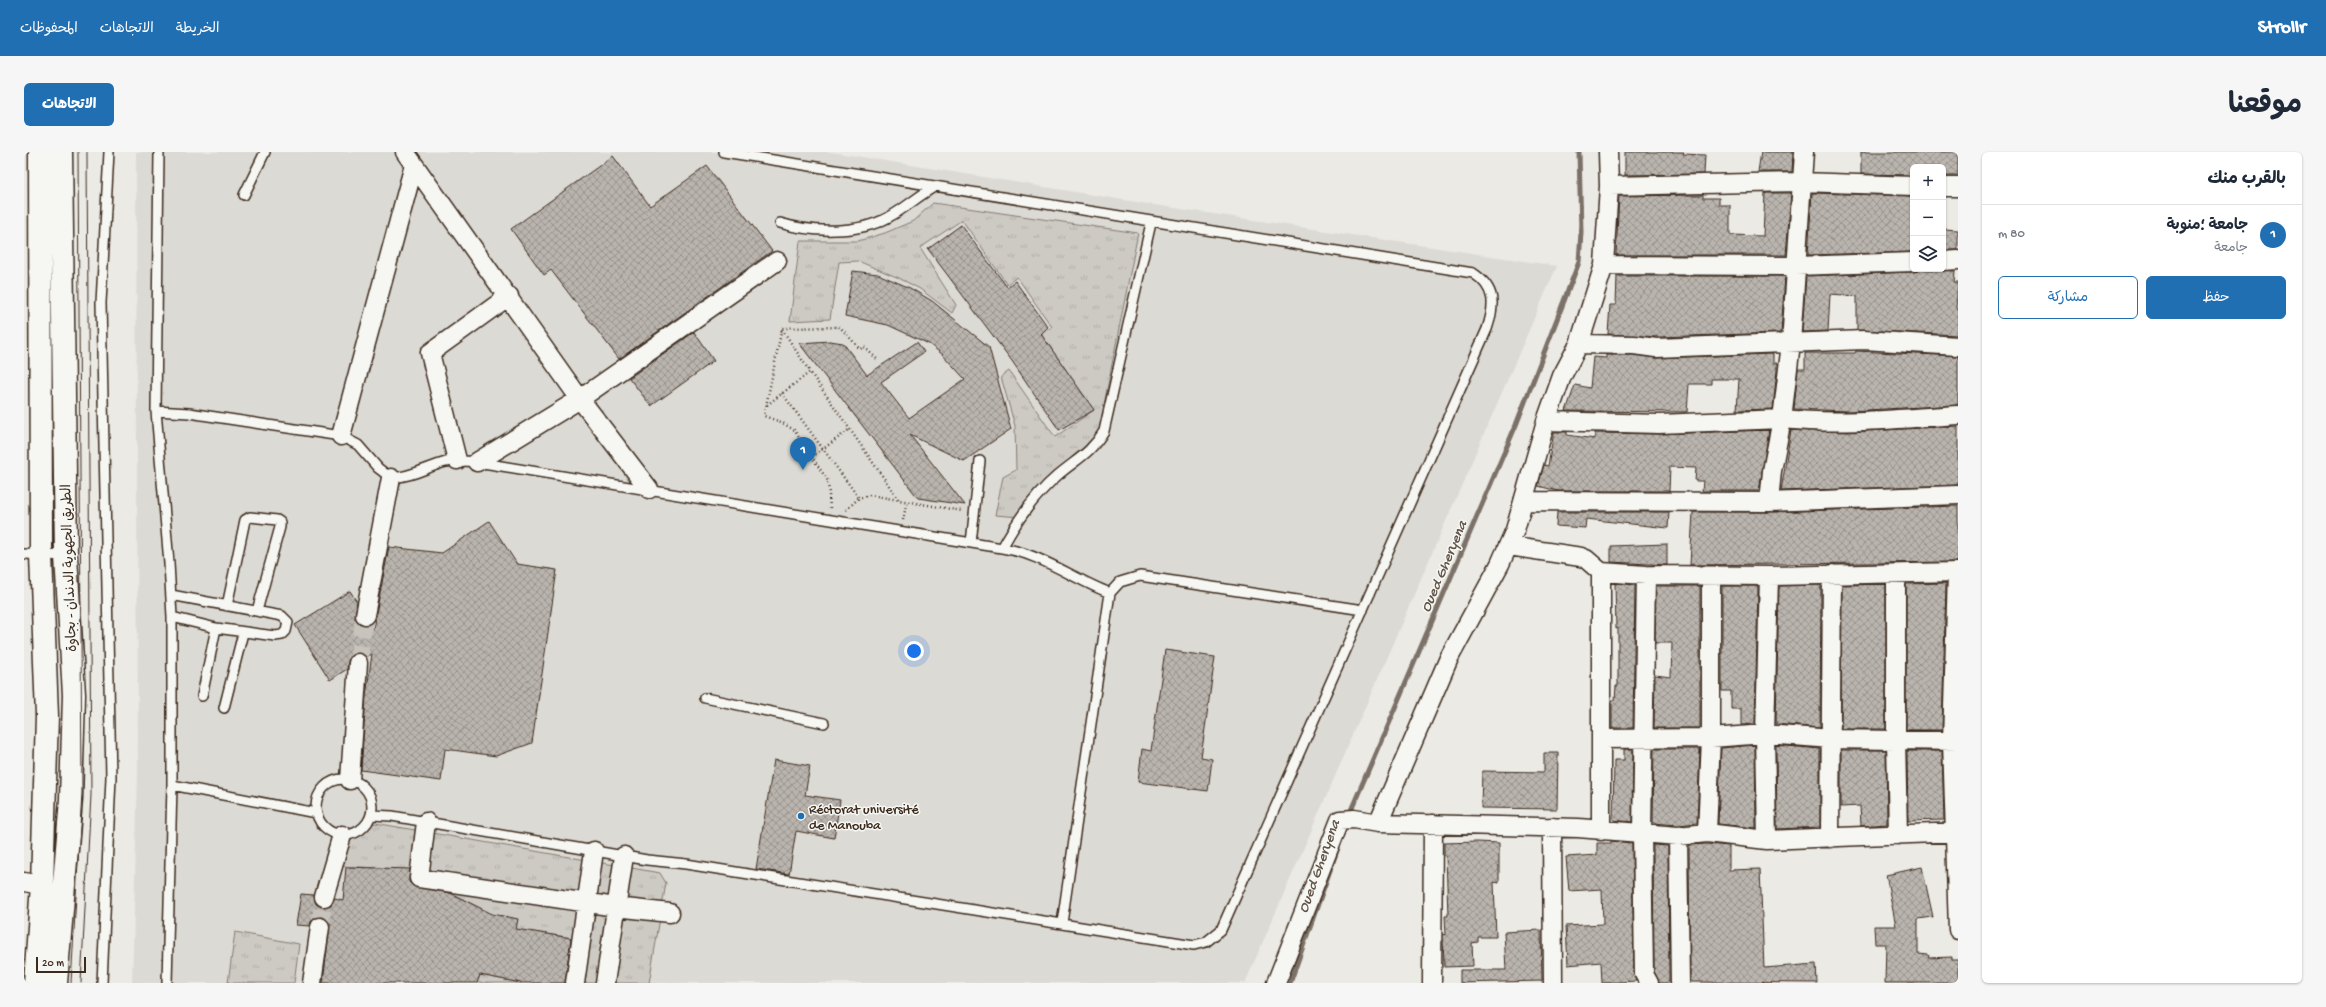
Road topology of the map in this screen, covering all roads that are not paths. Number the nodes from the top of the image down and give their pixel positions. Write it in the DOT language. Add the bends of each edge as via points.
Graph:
graph roads {
  1 [pos="40,152"];
  2 [pos="61,152"];
  3 [pos="109,152"];
  4 [pos="159,152"];
  5 [pos="264,152"];
  6 [pos="724,152"];
  7 [pos="1608,152"];
  8 [pos="1804,152"];
  9 [pos="410,158"];
  10 [pos="1803,182"];
  11 [pos="936,186"];
  12 [pos="1609,186"];
  13 [pos="1910,186"];
  14 [pos="1946,187"];
  15 [pos="1958,187"];
  16 [pos="244,195"];
  17 [pos="780,223"];
  18 [pos="1151,223"];
  19 [pos="1958,260"];
  20 [pos="777,261"];
  21 [pos="1946,261"];
  22 [pos="1910,262"];
  23 [pos="1604,265"];
  24 [pos="1796,266"];
  25 [pos="509,296"];
  26 [pos="1790,342"];
  27 [pos="1579,344"];
  28 [pos="1958,346"];
  29 [pos="580,399"];
  30 [pos="156,412"];
  31 [pos="1958,415"];
  32 [pos="1782,419"];
  33 [pos="1546,421"];
  34 [pos="341,436"];
  35 [pos="458,460"];
  36 [pos="980,461"];
  37 [pos="477,462"];
  38 [pos="391,478"];
  39 [pos="649,490"];
  40 [pos="1958,495"];
  41 [pos="1523,501"];
  42 [pos="1769,502"];
  43 [pos="971,543"];
  44 [pos="1509,546"];
  45 [pos="1002,548"];
  46 [pos="33,554"];
  47 [pos="66,556"];
  48 [pos="1601,572"];
  49 [pos="1958,572"];
  50 [pos="1832,574"];
  51 [pos="1646,575"];
  52 [pos="1896,575"];
  53 [pos="1769,576"];
  54 [pos="1711,577"];
  55 [pos="1110,593"];
  56 [pos="171,595"];
  57 [pos="227,606"];
  58 [pos="1363,610"];
  59 [pos="257,611"];
  60 [pos="365,615"];
  61 [pos="172,618"];
  62 [pos="216,628"];
  63 [pos="243,633"];
  64 [pos="358,663"];
  65 [pos="202,696"];
  66 [pos="706,698"];
  67 [pos="224,708"];
  68 [pos="824,723"];
  69 [pos="1766,734"];
  70 [pos="1643,738"];
  71 [pos="1711,738"];
  72 [pos="1602,739"];
  73 [pos="1832,739"];
  74 [pos="1896,739"];
  75 [pos="1955,741"];
  76 [pos="350,780"];
  77 [pos="172,785"];
  78 [pos="316,813"];
  79 [pos="371,815"];
  80 [pos="426,822"];
  81 [pos="1378,823"];
  82 [pos="1433,824"];
  83 [pos="1552,827"];
  84 [pos="1601,831"];
  85 [pos="1642,832"];
  86 [pos="1956,832"];
  87 [pos="1707,833"];
  88 [pos="342,835"];
  89 [pos="1898,835"];
  90 [pos="1678,836"];
  91 [pos="1830,838"];
  92 [pos="1767,840"];
  93 [pos="594,851"];
  94 [pos="624,856"];
  95 [pos="33,884"];
  96 [pos="324,897"];
  97 [pos="587,902"];
  98 [pos="616,907"];
  99 [pos="670,913"];
  100 [pos="1062,923"];
  101 [pos="320,927"];
  102 [pos="1958,930"];
  103 [pos="35,983"];
  104 [pos="56,983"];
  105 [pos="102,983"];
  106 [pos="167,983"];
  107 [pos="312,983"];
  108 [pos="575,983"];
  109 [pos="605,983"];
  110 [pos="1276,983"];
  111 [pos="1432,983"];
  112 [pos="1553,983"];
  113 [pos="1648,983"];
  114 [pos="1680,983"];
  1 -- 46 [label="main road, الطريق الجهوية الدندان - بجاوة"];
  2 -- 47 [label="main road, الطريق الجهوية الدندان - بجاوة"];
  3 -- 105 [label="lane" via="101,303 110,777"];
  4 -- 30 [label="lane"];
  5 -- 16 [label="lane"];
  6 -- 11 [label="lane"];
  7 -- 12 [label="street"];
  8 -- 10 [label="street"];
  9 -- 25 [label="street"];
  9 -- 34 [label="street"];
  10 -- 12 [label="street"];
  10 -- 13 [label="street"];
  10 -- 24 [label="street"];
  11 -- 17 [label="lane" via="887,218 862,226 836,230 792,227"];
  11 -- 18 [label="lane"];
  12 -- 23 [label="street"];
  14 -- 15 [label="street"];
  18 -- 45 [label="lane" via="1104,431 1088,454 1058,476 1042,492 1018,521"];
  18 -- 58 [label="lane" via="1473,274 1484,281 1491,296 1492,307 1487,329"];
  19 -- 21 [label="street"];
  20 -- 29 [label="street"];
  22 -- 24 [label="street"];
  23 -- 24 [label="street"];
  23 -- 27 [label="street"];
  24 -- 26 [label="street"];
  25 -- 29 [label="street"];
  25 -- 35 [label="street" via="430,353"];
  26 -- 27 [label="street" via="1656,348"];
  26 -- 28 [label="street" via="1864,340"];
  26 -- 32 [label="street"];
  27 -- 33 [label="street" via="1568,362"];
  29 -- 37 [label="street"];
  29 -- 39 [label="street"];
  30 -- 34 [label="lane" via="189,413"];
  30 -- 56 [label="lane"];
  31 -- 32 [label="street" via="1864,423 1822,423"];
  32 -- 33 [label="street" via="1658,424"];
  32 -- 42 [label="street"];
  33 -- 41 [label="street"];
  34 -- 38 [label="lane" via="358,445 378,468"];
  35 -- 37 [label="lane"];
  35 -- 38 [label="lane" via="412,475"];
  36 -- 43 [label="lane"];
  37 -- 39 [label="lane"];
  38 -- 60 [label="street"];
  39 -- 43 [label="lane"];
  40 -- 42 [label="street"];
  41 -- 42 [label="street"];
  41 -- 44 [label="street"];
  43 -- 45 [label="lane"];
  44 -- 48 [label="street" via="1580,557"];
  44 -- 81 [label="street" via="1449,658"];
  45 -- 55 [label="lane" via="1040,558 1084,583"];
  46 -- 47 [label="lane"];
  46 -- 95 [label="main road, الطريق الجهوية الدندان - بجاوة" via="48,716"];
  47 -- 104 [label="main road, الطريق الجهوية الدندان - بجاوة" via="74,695 71,799"];
  48 -- 51 [label="street"];
  48 -- 72 [label="street"];
  49 -- 52 [label="street"];
  49 -- 75 [label="street"];
  50 -- 52 [label="street"];
  50 -- 53 [label="street"];
  50 -- 73 [label="street"];
  51 -- 54 [label="street"];
  51 -- 70 [label="street"];
  52 -- 74 [label="street"];
  53 -- 54 [label="street"];
  53 -- 69 [label="street"];
  54 -- 71 [label="street"];
  55 -- 58 [label="lane" via="1120,582 1140,576"];
  55 -- 100 [label="lane"];
  56 -- 57 [label="lane"];
  56 -- 61 [label="lane"];
  57 -- 59 [label="lane"];
  57 -- 59 [label="lane" via="245,520 250,517 277,520 280,527"];
  58 -- 100 [label="lane" via="1221,930 1206,942 1194,945"];
  59 -- 63 [label="lane" via="282,616 288,622 286,631 275,636"];
  61 -- 62 [label="lane"];
  61 -- 77 [label="lane"];
  62 -- 63 [label="lane"];
  62 -- 65 [label="lane"];
  63 -- 67 [label="lane"];
  64 -- 76 [label="street"];
  66 -- 68 [label="lane"];
  69 -- 71 [label="street"];
  69 -- 73 [label="street"];
  69 -- 92 [label="street"];
  70 -- 71 [label="street"];
  70 -- 72 [label="street"];
  70 -- 85 [label="street"];
  71 -- 87 [label="street"];
  72 -- 84 [label="street"];
  73 -- 74 [label="street"];
  73 -- 91 [label="street"];
  74 -- 75 [label="street"];
  74 -- 89 [label="street"];
  75 -- 86 [label="street"];
  76 -- 78 [label="lane" via="332,782 324,787 317,799"];
  76 -- 79 [label="lane" via="358,783 367,793 372,806"];
  77 -- 78 [label="lane"];
  77 -- 106 [label="lane"];
  78 -- 88 [label="lane" via="326,828"];
  79 -- 80 [label="lane"];
  79 -- 88 [label="lane" via="360,830"];
  80 -- 93 [label="lane"];
  80 -- 97 [label="street" via="419,878"];
  81 -- 82 [label="street"];
  81 -- 110 [label="street" via="1347,820"];
  82 -- 83 [label="street"];
  82 -- 111 [label="street"];
  83 -- 84 [label="street"];
  83 -- 112 [label="street"];
  84 -- 85 [label="street"];
  85 -- 90 [label="street"];
  85 -- 113 [label="street" via="1644,974"];
  86 -- 89 [label="street"];
  86 -- 102 [label="street"];
  87 -- 90 [label="street"];
  87 -- 92 [label="street"];
  88 -- 96 [label="street"];
  89 -- 91 [label="street"];
  90 -- 114 [label="street"];
  91 -- 92 [label="street"];
  93 -- 94 [label="lane"];
  93 -- 97 [label="street"];
  94 -- 98 [label="street"];
  94 -- 100 [label="lane"];
  95 -- 103 [label="main road, الطريق الجهوية الدندان - بجاوة"];
  97 -- 98 [label="street"];
  97 -- 108 [label="street"];
  98 -- 99 [label="street"];
  98 -- 109 [label="street"];
  101 -- 107 [label="street"];
}
